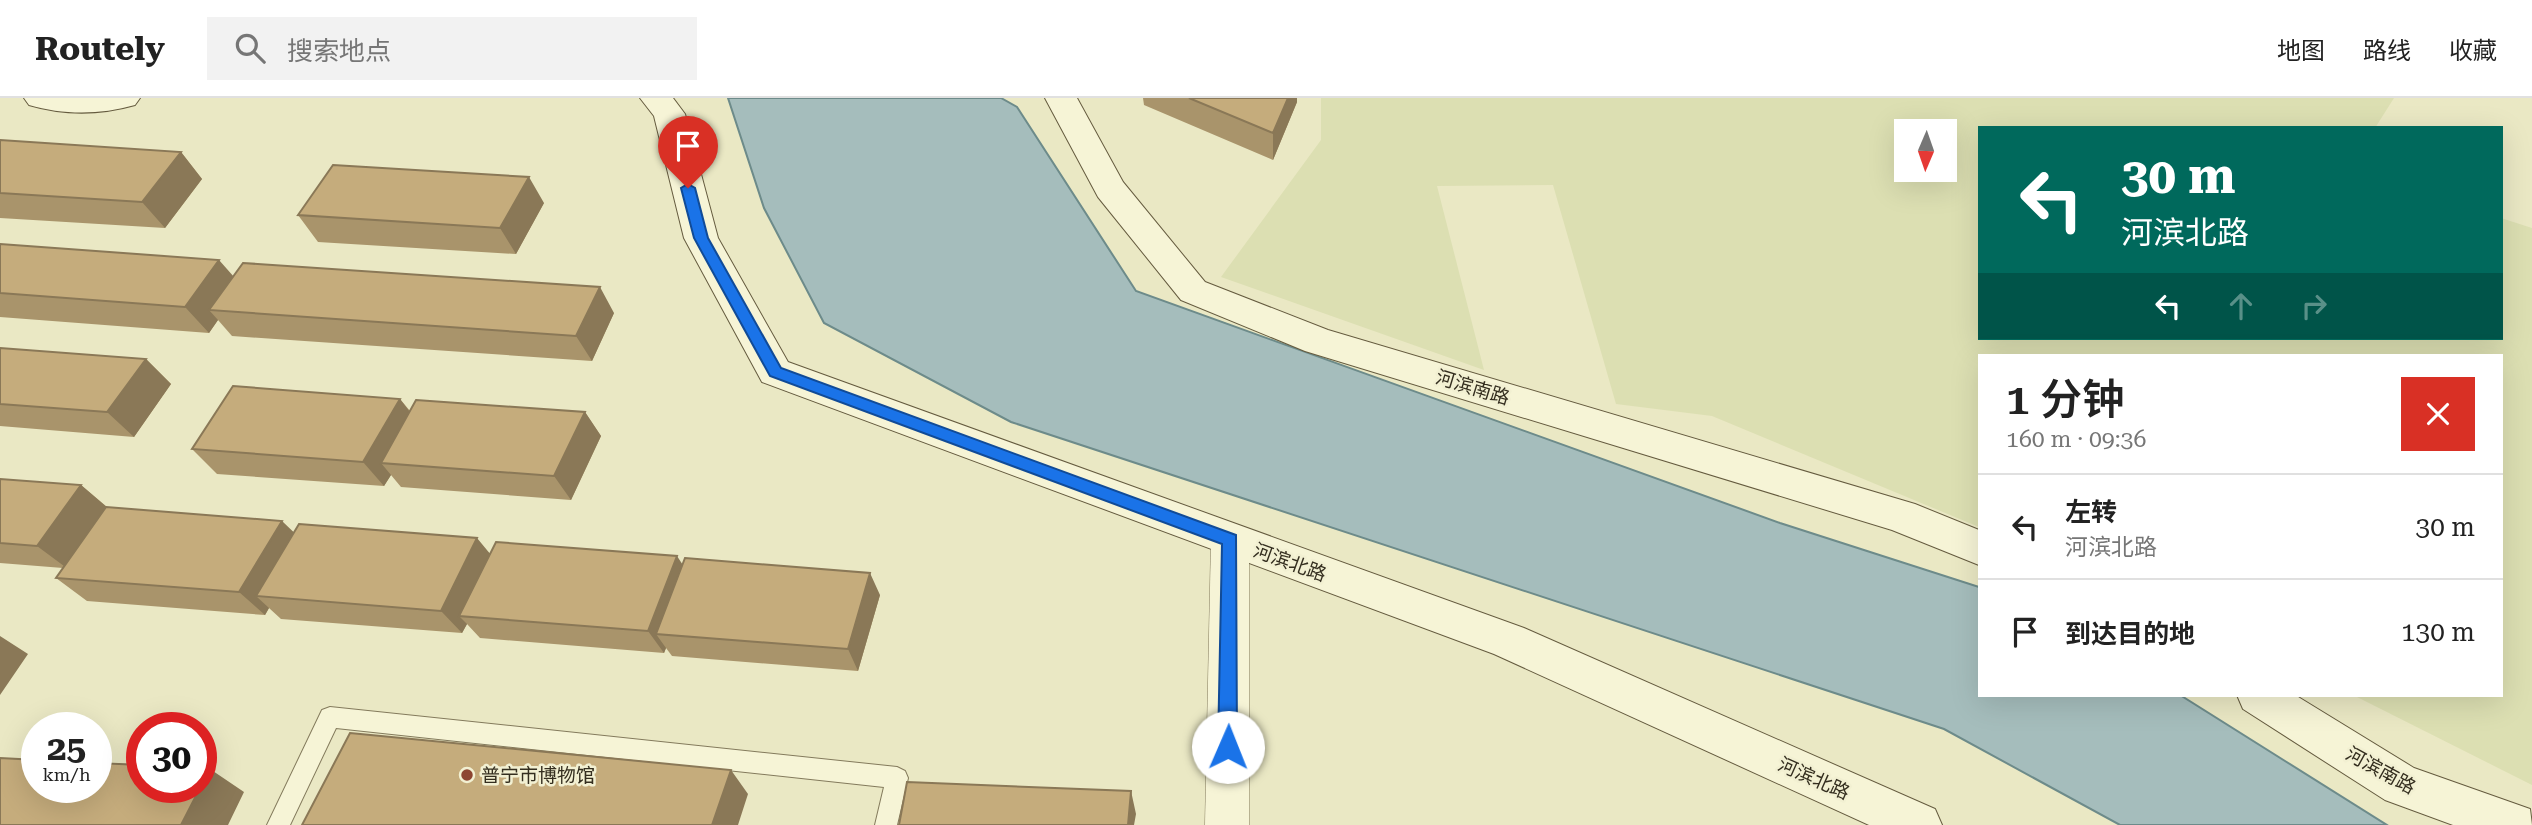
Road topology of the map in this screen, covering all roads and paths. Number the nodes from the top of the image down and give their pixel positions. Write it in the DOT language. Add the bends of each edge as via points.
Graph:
graph roads {
  1 [pos="40,98"];
  2 [pos="124,98"];
  3 [pos="657,98"];
  4 [pos="1061,98"];
  5 [pos="1230,540"];
  6 [pos="1978,548"];
  7 [pos="2261,697"];
  8 [pos="278,825"];
  9 [pos="886,825"];
  10 [pos="1227,825"];
  11 [pos="1919,825"];
  12 [pos="2514,825"];
  1 -- 2 [label="main road" via="76,103"];
  3 -- 5 [label="main road, 河滨北路" via="669,114 701,238 775,372"];
  4 -- 6 [label="main road, 河滨南路" via="1110,189 1193,291 1318,341 1901,516"];
  5 -- 10 [label="street"];
  5 -- 11 [label="main road, 河滨北路" via="1509,641"];
  7 -- 12 [label="main road, 河滨南路" via="2401,785"];
  8 -- 9 [label="lane" via="330,717 897,778"];
}
